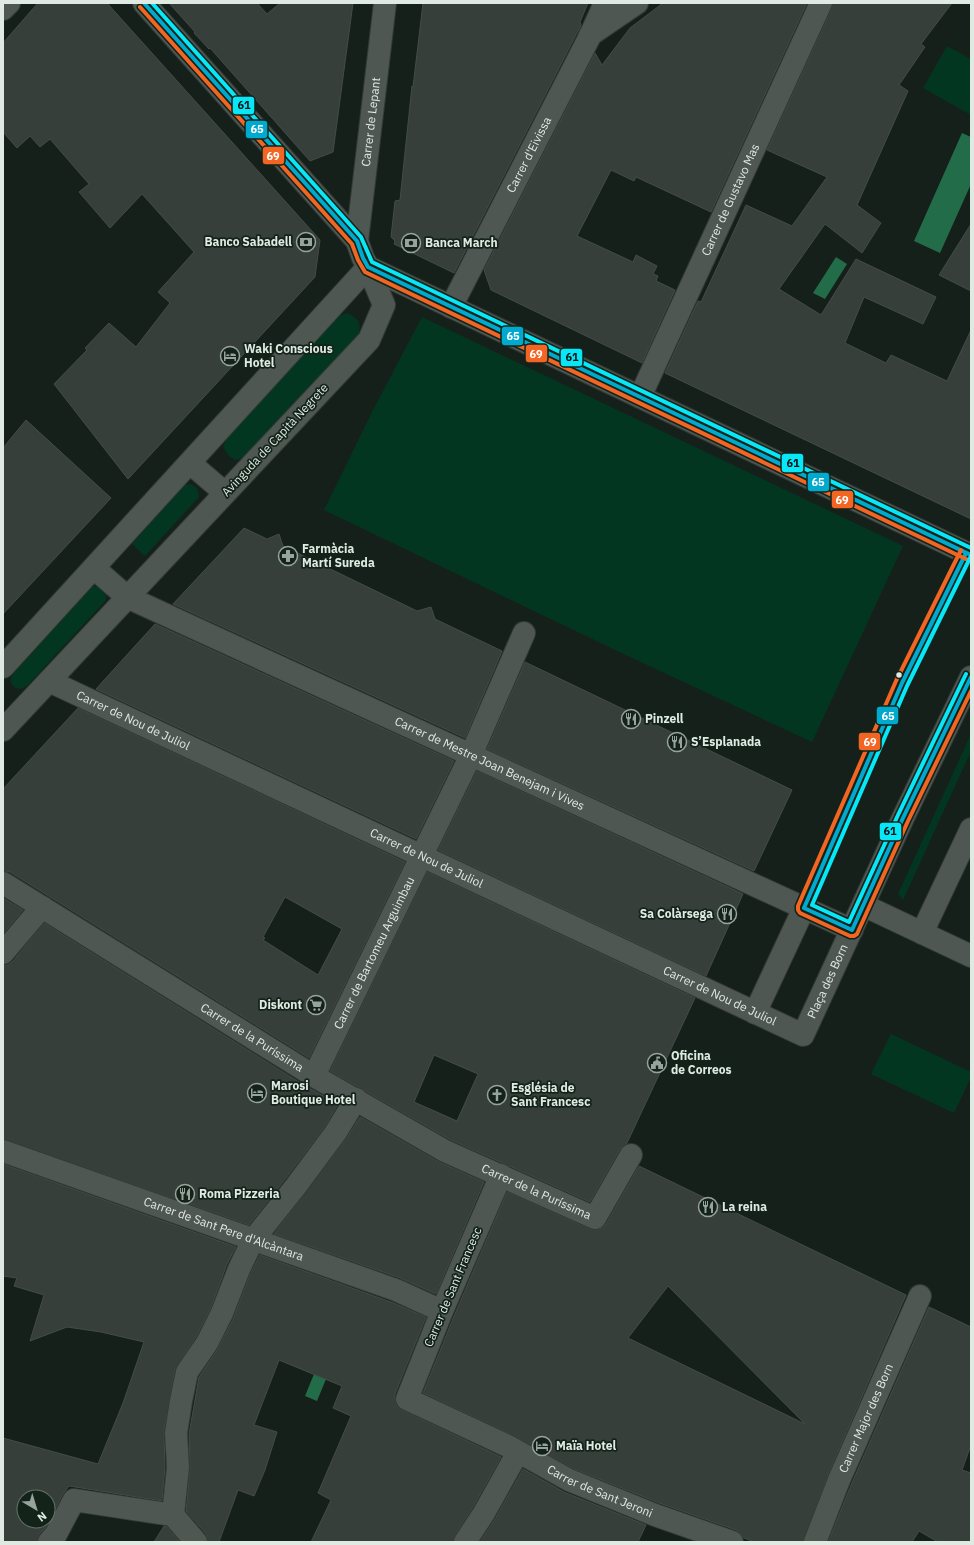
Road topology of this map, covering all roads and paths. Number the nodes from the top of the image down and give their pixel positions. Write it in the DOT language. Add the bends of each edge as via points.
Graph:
graph roads {
  1 [pos="9,3"];
  2 [pos="144,3"];
  3 [pos="385,3"];
  4 [pos="605,3"];
  5 [pos="637,3"];
  6 [pos="821,3"];
  7 [pos="3,9"];
  8 [pos="590,36"];
  9 [pos="357,241"];
  10 [pos="368,267"];
  11 [pos="452,307"];
  12 [pos="640,397"];
  13 [pos="190,463"];
  14 [pos="225,493"];
  15 [pos="969,554"];
  16 [pos="94,568"];
  17 [pos="127,597"];
  18 [pos="524,633"];
  19 [pos="3,667"];
  20 [pos="971,677"];
  21 [pos="49,681"];
  22 [pos="3,729"];
  23 [pos="471,754"];
  24 [pos="971,829"];
  25 [pos="422,856"];
  26 [pos="3,883"];
  27 [pos="863,905"];
  28 [pos="42,908"];
  29 [pos="804,908"];
  30 [pos="852,930"];
  31 [pos="922,933"];
  32 [pos="3,954"];
  33 [pos="971,956"];
  34 [pos="755,1013"];
  35 [pos="803,1035"];
  36 [pos="314,1076"];
  37 [pos="356,1099"];
  38 [pos="3,1151"];
  39 [pos="631,1155"];
  40 [pos="501,1175"];
  41 [pos="253,1240"];
  42 [pos="920,1296"];
  43 [pos="442,1311"];
  44 [pos="407,1400"];
  45 [pos="518,1452"];
  46 [pos="173,1516"];
  47 [pos="49,1542"];
  48 [pos="196,1542"];
  49 [pos="465,1542"];
  50 [pos="732,1542"];
  51 [pos="815,1542"];
  1 -- 7 [label="street"];
  2 -- 9 [label="street"];
  3 -- 9 [label="street, Carrer de Lepant"];
  4 -- 8 [label="street, Carrer d'Eivissa"];
  5 -- 8 [label="street"];
  6 -- 12 [label="street, Carrer de Gustavo Mas"];
  8 -- 11 [label="street, Carrer d'Eivissa"];
  9 -- 10 [label="street, Avinguda de Capità Negrete"];
  10 -- 11 [label="street"];
  10 -- 13 [label="street"];
  10 -- 14 [label="street, Avinguda de Capità Negrete" via="384,305 369,340"];
  11 -- 12 [label="street"];
  12 -- 15 [label="street"];
  13 -- 14 [label="street"];
  13 -- 16 [label="street"];
  14 -- 17 [label="street, Avinguda de Capità Negrete"];
  15 -- 29 [label="lane" via="902,683"];
  16 -- 17 [label="street, Carrer de Mestre Joan Benejam i Vives"];
  16 -- 19 [label="street"];
  17 -- 21 [label="street, Avinguda de Capità Negrete"];
  17 -- 23 [label="street, Carrer de Mestre Joan Benejam i Vives"];
  18 -- 23 [label="street, Carrer de Bartomeu Arguimbau"];
  20 -- 27 [label="street, Plaça des Born"];
  21 -- 22 [label="street, Avinguda de Capità Negrete"];
  21 -- 25 [label="street, Carrer de Nou de Juliol"];
  23 -- 25 [label="street, Carrer de Bartomeu Arguimbau"];
  23 -- 29 [label="street, Carrer de Mestre Joan Benejam i Vives"];
  24 -- 31 [label="street"];
  25 -- 34 [label="street, Carrer de Nou de Juliol"];
  25 -- 36 [label="street, Carrer de Bartomeu Arguimbau"];
  26 -- 28 [label="street, Carrer de la Puríssima"];
  27 -- 30 [label="street, Plaça des Born"];
  27 -- 31 [label="street"];
  28 -- 32 [label="street"];
  28 -- 36 [label="street, Carrer de la Puríssima"];
  29 -- 30 [label="street, Carrer de Mestre Joan Benejam i Vives"];
  29 -- 34 [label="street"];
  30 -- 35 [label="street, Plaça des Born"];
  31 -- 33 [label="street"];
  34 -- 35 [label="street, Carrer de Nou de Juliol"];
  36 -- 37 [label="street, Carrer de la Puríssima"];
  37 -- 40 [label="street, Carrer de la Puríssima" via="445,1151"];
  37 -- 41 [label="street" via="327,1144"];
  38 -- 41 [label="street, Carrer de Sant Pere d'Alcàntara"];
  39 -- 40 [label="street, Carrer de la Puríssima" via="594,1218"];
  40 -- 43 [label="street, Carrer de Sant Francesc"];
  41 -- 43 [label="street, Carrer de Sant Pere d'Alcàntara" via="396,1290"];
  41 -- 46 [label="street" via="207,1343 187,1372 176,1433 178,1467"];
  42 -- 51 [label="street, Carrer Major des Born"];
  43 -- 44 [label="street, Carrer de Sant Francesc"];
  44 -- 45 [label="street, Carrer de Sant Jeroni"];
  45 -- 49 [label="street" via="484,1514"];
  45 -- 50 [label="street, Carrer de Sant Jeroni" via="576,1482 655,1515"];
  46 -- 47 [label="street" via="74,1500"];
  46 -- 48 [label="street"];
}
